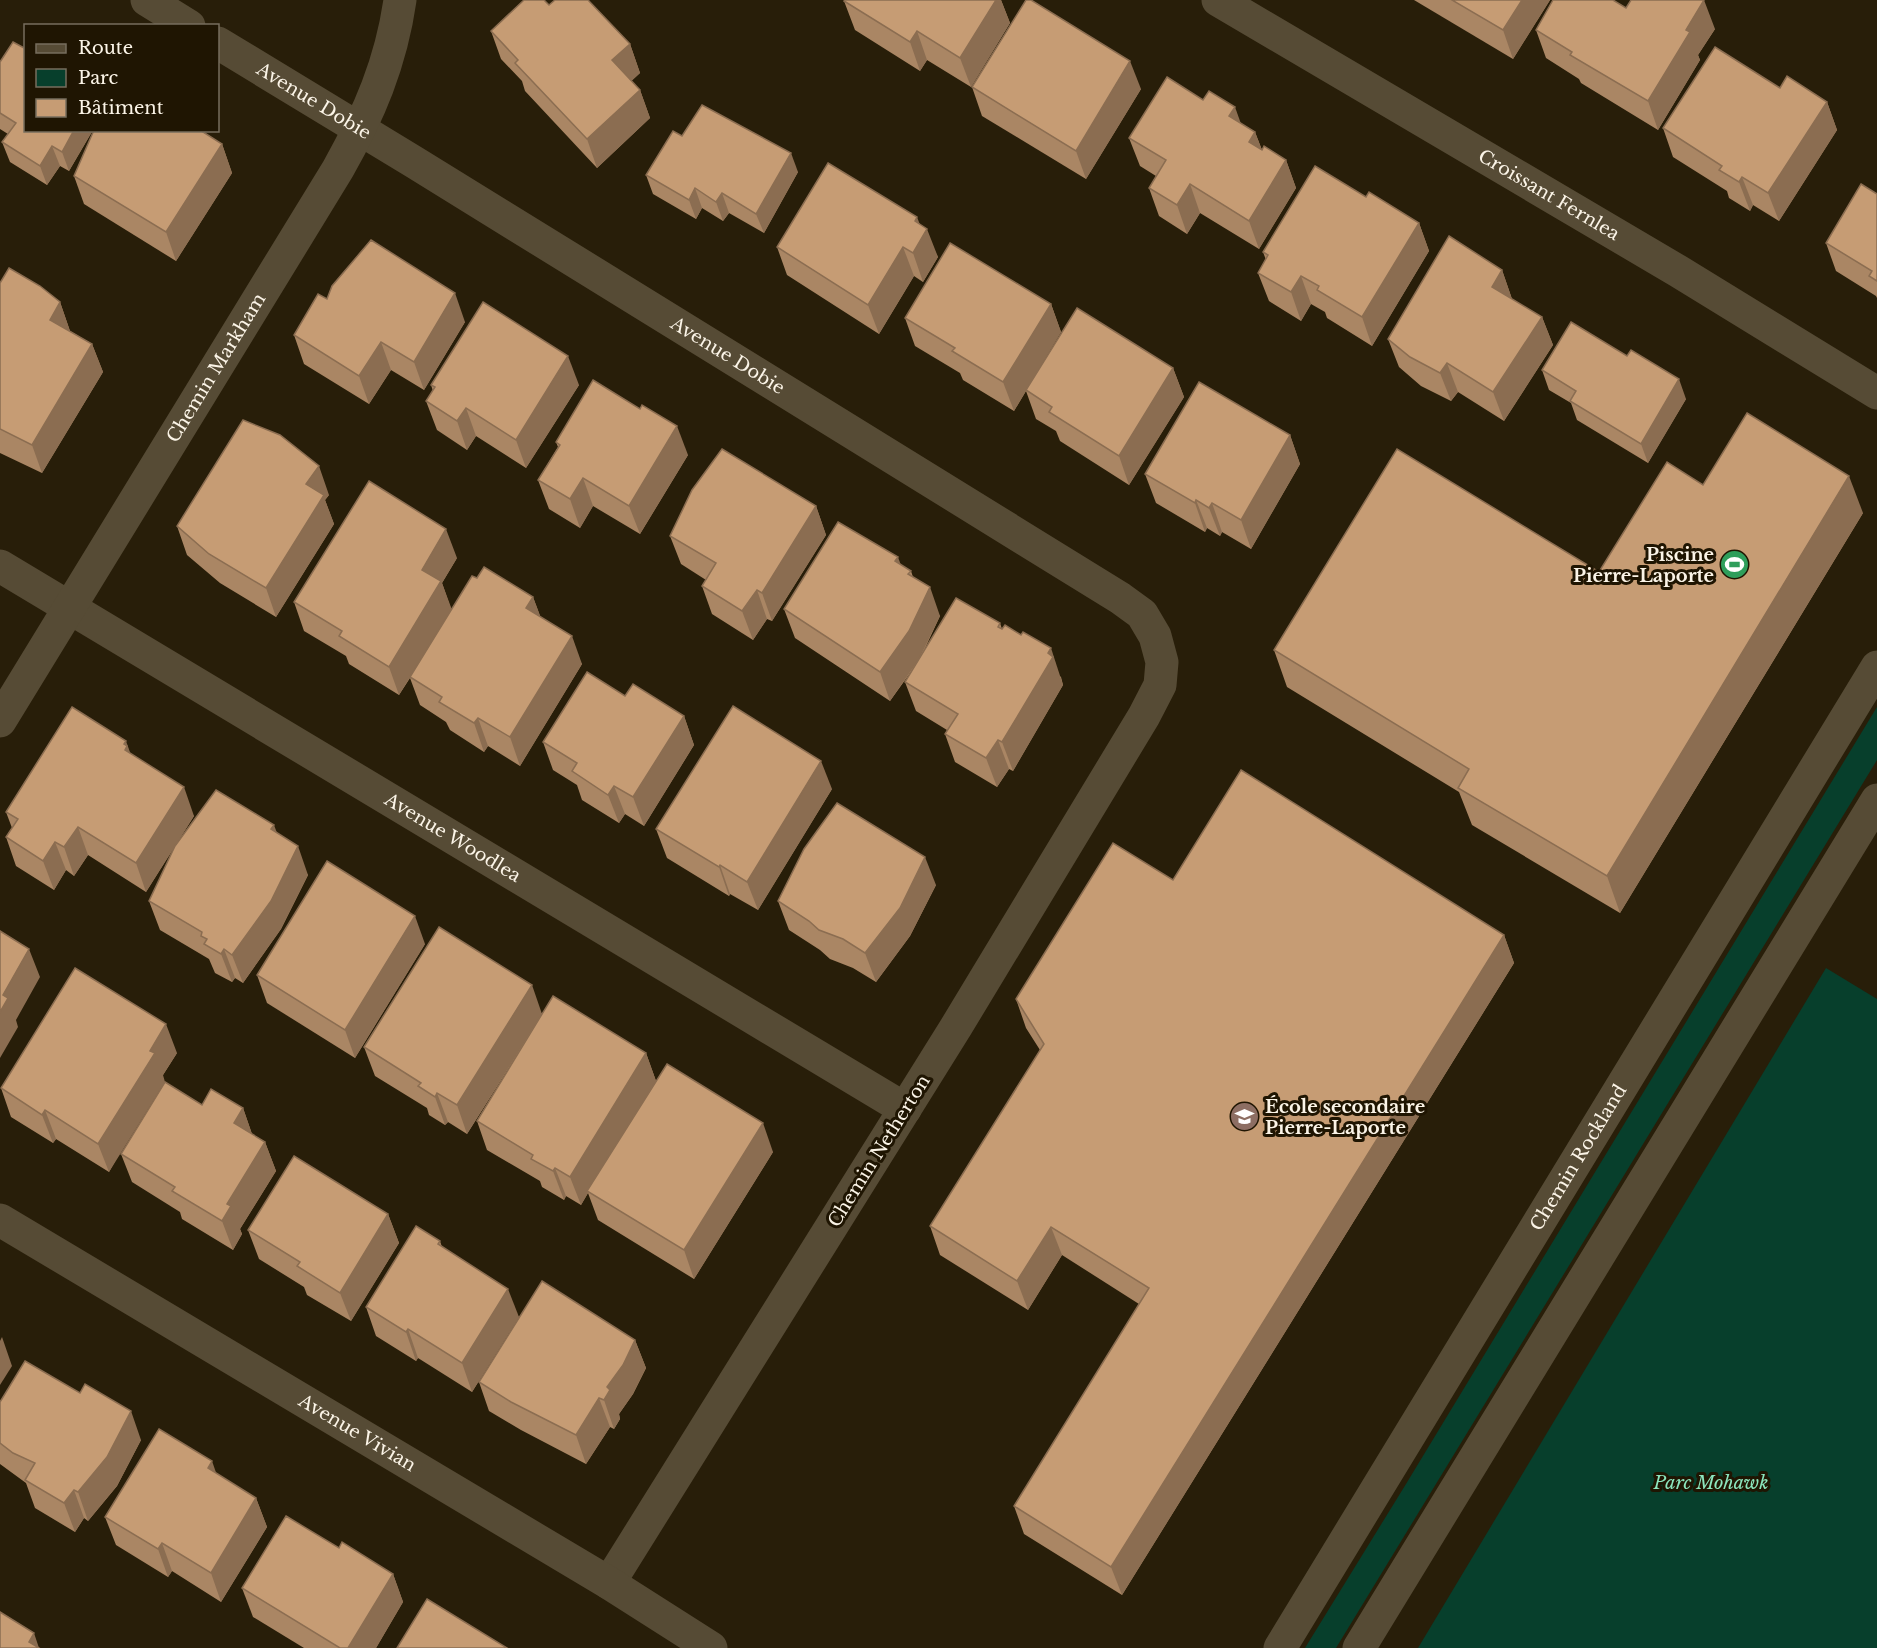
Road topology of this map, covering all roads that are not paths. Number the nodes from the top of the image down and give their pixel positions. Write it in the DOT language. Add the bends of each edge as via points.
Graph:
graph roads {
  1 [pos="147,0"];
  2 [pos="399,0"];
  3 [pos="1218,0"];
  4 [pos="186,24"];
  5 [pos="219,44"];
  6 [pos="360,130"];
  7 [pos="1877,393"];
  8 [pos="0,566"];
  9 [pos="69,608"];
  10 [pos="1877,667"];
  11 [pos="1144,716"];
  12 [pos="0,721"];
  13 [pos="1877,800"];
  14 [pos="905,1109"];
  15 [pos="0,1220"];
  16 [pos="609,1583"];
  17 [pos="711,1648"];
  18 [pos="1280,1648"];
  19 [pos="1359,1648"];
  1 -- 4 [label="street"];
  2 -- 6 [label="street, Chemin Markham" via="386,67"];
  3 -- 7 [label="street, Croissant Fernlea"];
  5 -- 6 [label="street, Avenue Dobie"];
  6 -- 9 [label="street, Chemin Markham"];
  6 -- 11 [label="street, Avenue Dobie" via="1142,614 1155,636 1162,662 1160,685"];
  8 -- 9 [label="street, Avenue Woodlea"];
  9 -- 12 [label="street, Chemin Markham"];
  9 -- 14 [label="street, Avenue Woodlea"];
  10 -- 18 [label="street, Chemin Rockland"];
  11 -- 14 [label="street, Chemin Netherton"];
  13 -- 19 [label="street"];
  14 -- 16 [label="street, Chemin Netherton"];
  15 -- 16 [label="street, Avenue Vivian"];
  16 -- 17 [label="street, Avenue Vivian"];
}
